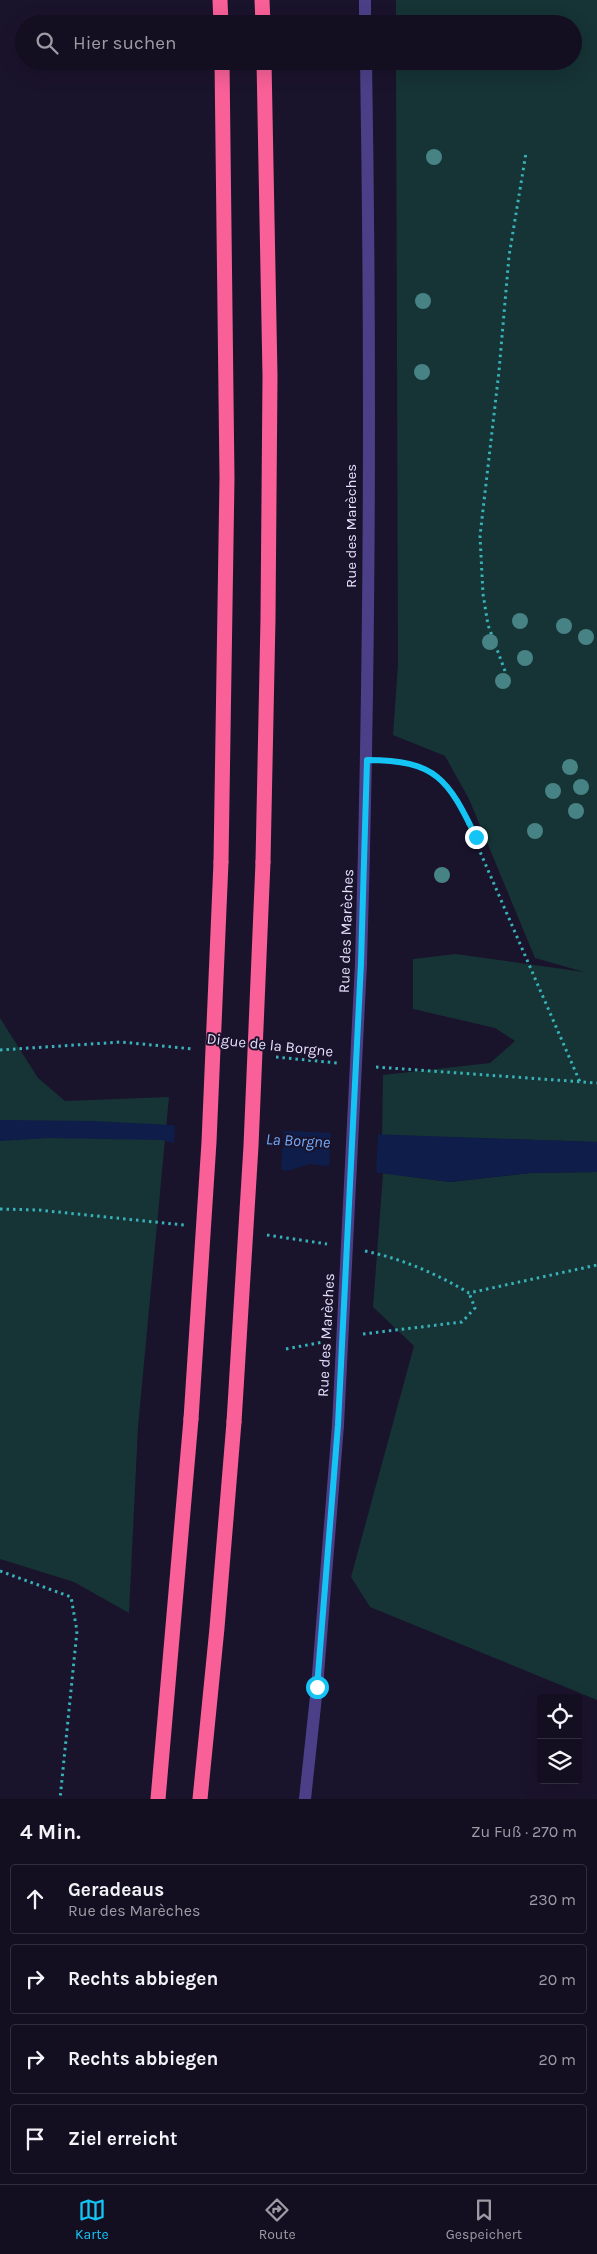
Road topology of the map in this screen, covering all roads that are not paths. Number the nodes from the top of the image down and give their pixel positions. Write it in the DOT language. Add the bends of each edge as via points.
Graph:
graph roads {
  1 [pos="220,0"];
  2 [pos="262,0"];
  3 [pos="365,0"];
  4 [pos="221,15"];
  5 [pos="263,15"];
  6 [pos="365,15"];
  7 [pos="222,70"];
  8 [pos="264,70"];
  9 [pos="366,70"];
  10 [pos="158,1799"];
  11 [pos="200,1799"];
  12 [pos="305,1799"];
  1 -- 4 [label="highway"];
  2 -- 5 [label="highway"];
  3 -- 6 [label="street"];
  7 -- 10 [label="highway, bridge" via="227,488 221,862 208,1161 192,1419"];
  8 -- 11 [label="highway, bridge" via="270,386 263,862 251,1146 234,1422"];
  9 -- 12 [label="street, Rue des Marèches, bridge" via="367,760 361,963 338,1425"];
}
